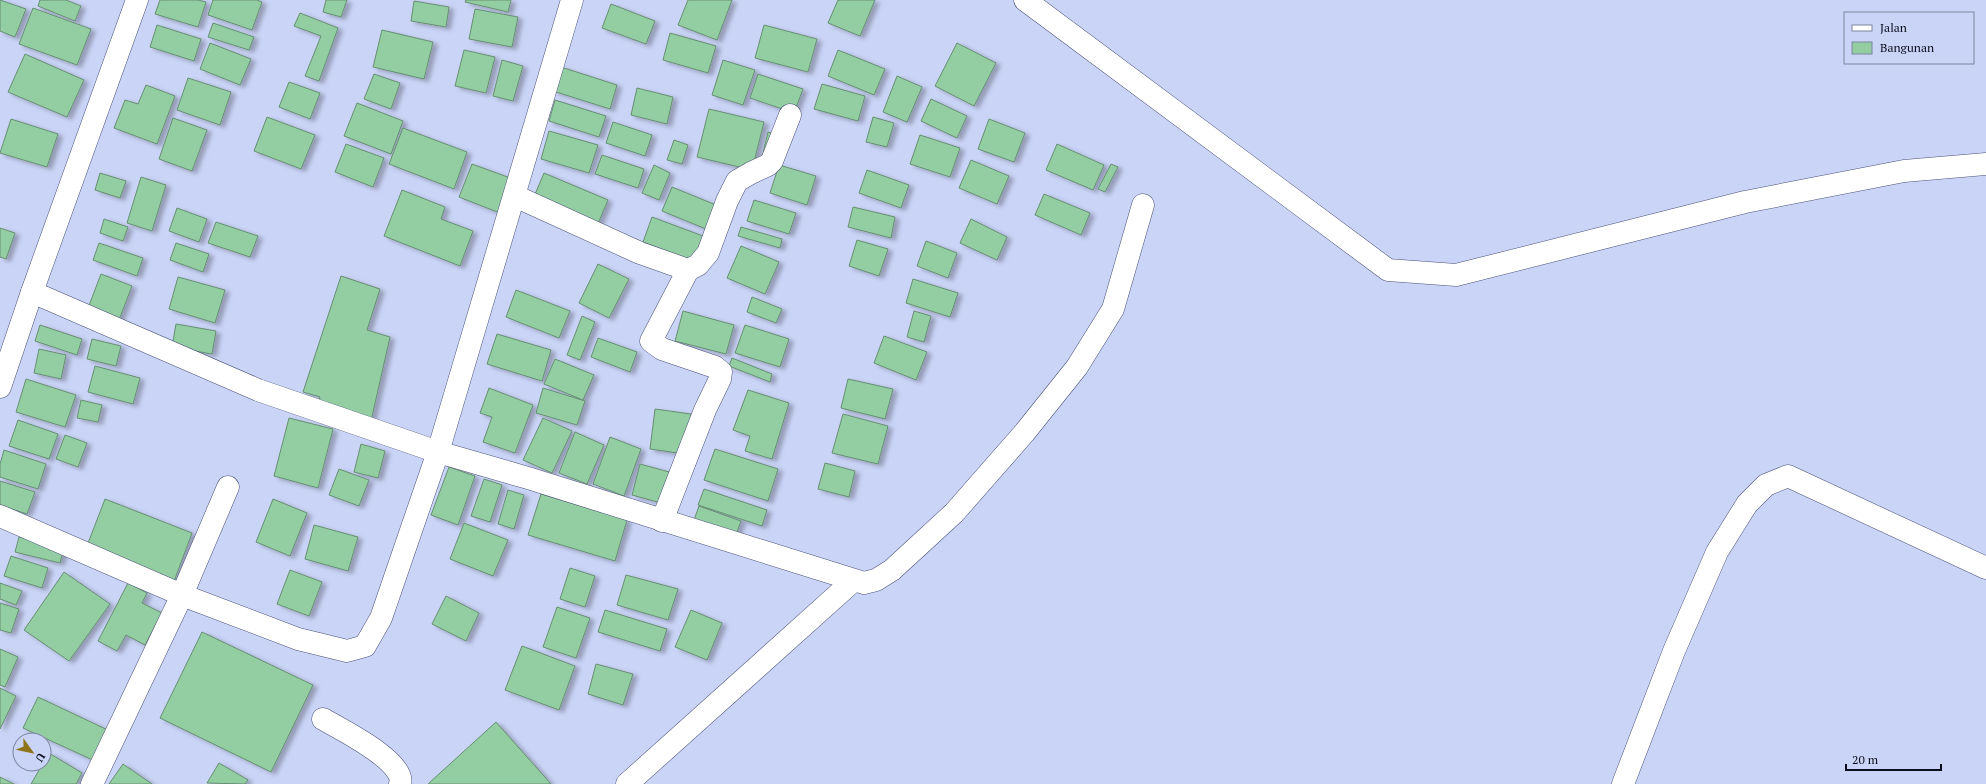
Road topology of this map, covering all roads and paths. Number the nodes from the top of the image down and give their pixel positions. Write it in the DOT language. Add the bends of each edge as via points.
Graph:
graph roads {
  1 [pos="137,0"];
  2 [pos="572,0"];
  3 [pos="1025,0"];
  4 [pos="790,114"];
  5 [pos="1986,164"];
  6 [pos="515,196"];
  7 [pos="1143,205"];
  8 [pos="688,270"];
  9 [pos="32,292"];
  10 [pos="0,387"];
  11 [pos="438,452"];
  12 [pos="228,487"];
  13 [pos="0,516"];
  14 [pos="662,521"];
  15 [pos="1986,568"];
  16 [pos="853,582"];
  17 [pos="182,596"];
  18 [pos="323,720"];
  19 [pos="92,784"];
  20 [pos="400,784"];
  21 [pos="627,784"];
  22 [pos="1624,784"];
  1 -- 9 [label="street"];
  2 -- 6 [label="street"];
  3 -- 5 [label="street" via="1388,270 1456,275 1745,202 1904,171"];
  4 -- 8 [label="street" via="772,161 768,166 750,173 737,182 727,201 708,253 698,265"];
  6 -- 8 [label="street" via="640,253"];
  6 -- 11 [label="street"];
  7 -- 16 [label="street" via="1113,309 1077,368 954,513 892,570 876,580"];
  8 -- 14 [label="street" via="651,341 662,349 718,368 721,374"];
  9 -- 10 [label="street"];
  9 -- 11 [label="street" via="258,390"];
  11 -- 14 [label="street"];
  11 -- 17 [label="street" via="381,618 365,646 347,651 298,639"];
  12 -- 17 [label="street"];
  13 -- 17 [label="street"];
  14 -- 16 [label="street"];
  15 -- 22 [label="street" via="1788,476 1766,485 1747,504 1717,552 1674,651"];
  16 -- 21 [label="street"];
  17 -- 19 [label="street"];
  18 -- 20 [label="street" via="386,757 399,772"];
}
